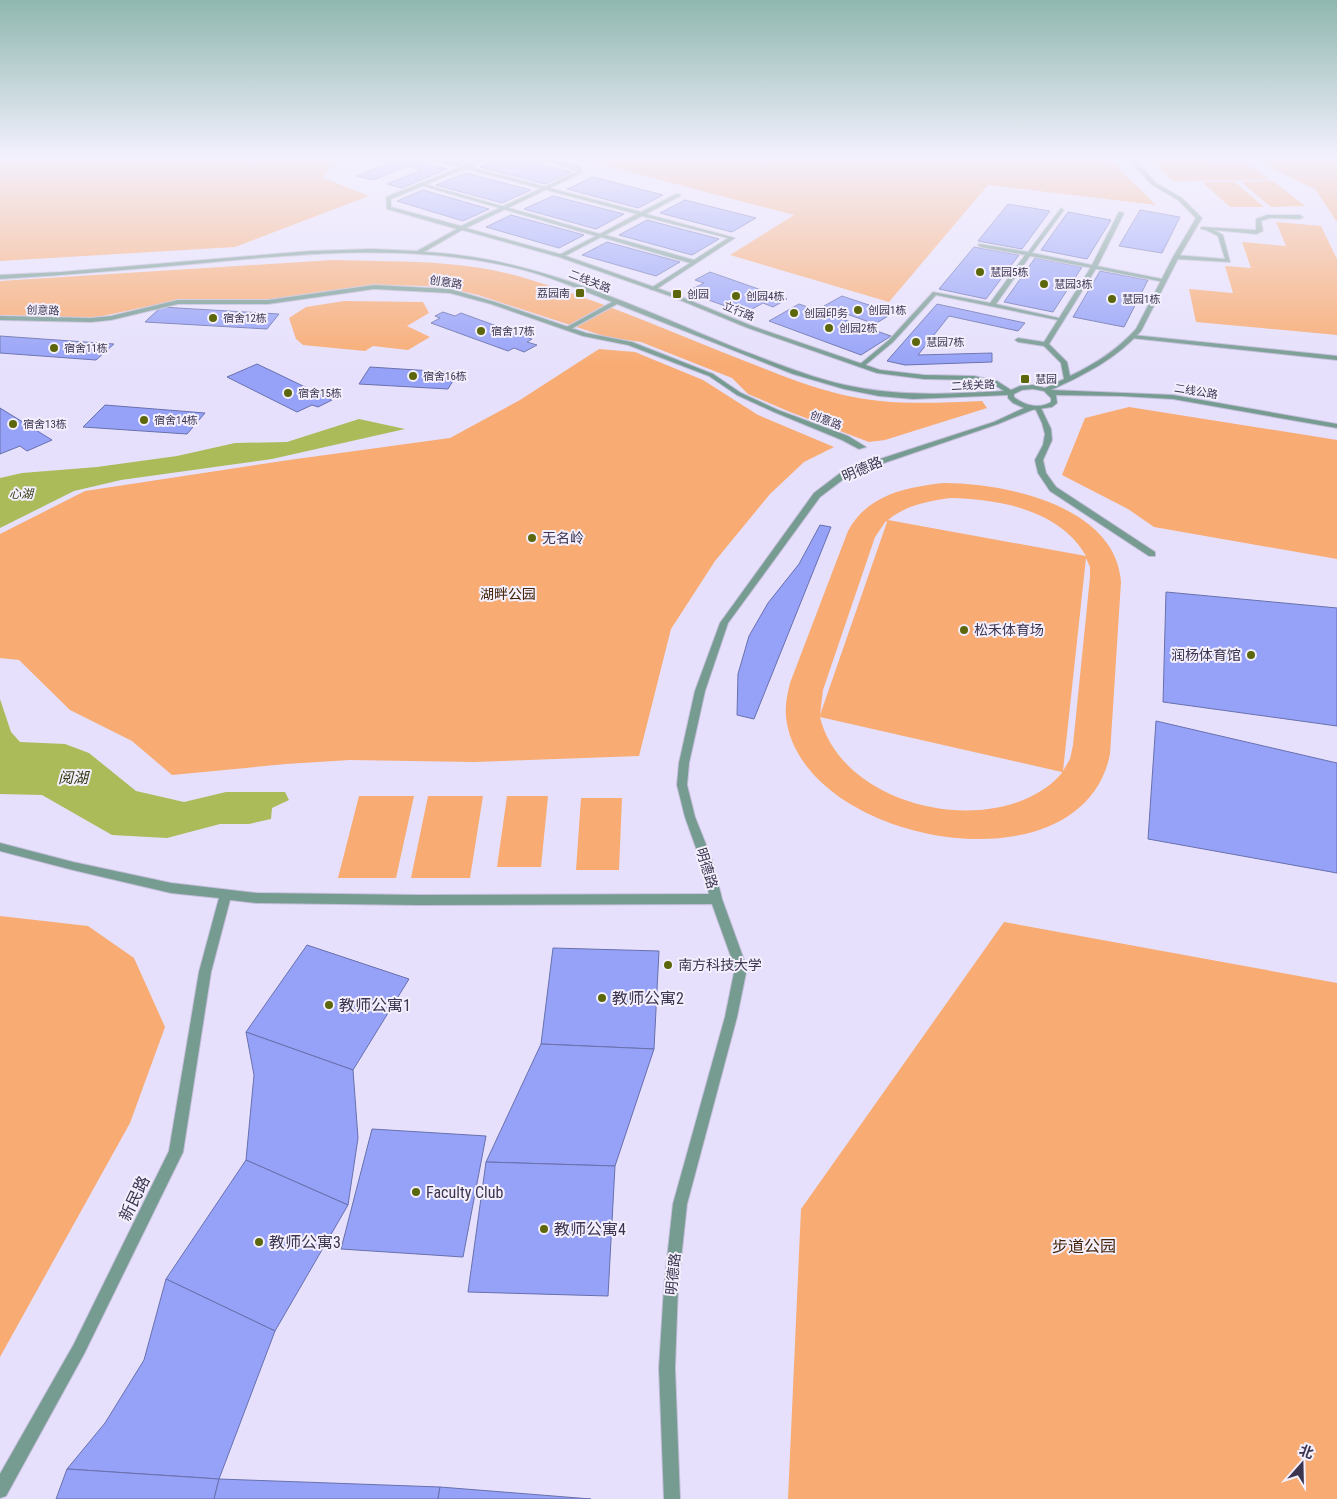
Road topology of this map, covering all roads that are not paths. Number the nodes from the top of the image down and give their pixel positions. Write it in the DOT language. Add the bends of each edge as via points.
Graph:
graph roads {
  1 [pos="458,227"];
  2 [pos="567,227"];
  3 [pos="616,227"];
  4 [pos="690,227"];
  5 [pos="1049,227"];
  6 [pos="1115,227"];
  7 [pos="1194,227"];
  8 [pos="1259,227"];
  9 [pos="462,228"];
  10 [pos="1203,228"];
  11 [pos="1234,230"];
  12 [pos="1220,235"];
  13 [pos="599,236"];
  14 [pos="980,245"];
  15 [pos="417,254"];
  16 [pos="1030,255"];
  17 [pos="561,256"];
  18 [pos="1176,256"];
  19 [pos="694,262"];
  20 [pos="1094,267"];
  21 [pos="0,277"];
  22 [pos="1164,280"];
  23 [pos="654,289"];
  24 [pos="617,302"];
  25 [pos="992,305"];
  26 [pos="0,318"];
  27 [pos="1061,320"];
  28 [pos="567,329"];
  29 [pos="1133,337"];
  30 [pos="1018,340"];
  31 [pos="1046,344"];
  32 [pos="1337,358"];
  33 [pos="861,366"];
  34 [pos="1068,380"];
  35 [pos="1048,392"];
  36 [pos="1011,393"];
  37 [pos="1035,408"];
  38 [pos="1337,426"];
  39 [pos="862,447"];
  40 [pos="1152,554"];
  41 [pos="0,847"];
  42 [pos="226,895"];
  43 [pos="716,899"];
  44 [pos="0,1490"];
  45 [pos="672,1499"];
  1 -- 9 [label="street, 立行路"];
  2 -- 13 [label="street"];
  3 -- 13 [label="street"];
  4 -- 19 [label="street" via="732,238"];
  5 -- 16 [label="street"];
  6 -- 20 [label="street"];
  7 -- 10 [label="street"];
  7 -- 18 [label="street"];
  8 -- 11 [label="street" via="1260,231"];
  9 -- 15 [label="street"];
  9 -- 17 [label="street, 立行路"];
  10 -- 11 [label="street"];
  10 -- 12 [label="street"];
  11 -- 12 [label="street"];
  12 -- 18 [label="street" via="1228,261"];
  13 -- 17 [label="street"];
  13 -- 19 [label="street"];
  14 -- 16 [label="street"];
  15 -- 21 [label="street, 二线关路" via="289,254"];
  15 -- 24 [label="street, 二线关路" via="471,258 517,267"];
  16 -- 20 [label="street"];
  16 -- 25 [label="street"];
  17 -- 23 [label="street, 立行路"];
  18 -- 22 [label="street"];
  19 -- 23 [label="street"];
  20 -- 22 [label="street"];
  20 -- 27 [label="street"];
  22 -- 29 [label="street"];
  23 -- 33 [label="street, 立行路"];
  24 -- 28 [label="street"];
  24 -- 36 [label="street, 二线关路" via="795,373 837,385 921,397"];
  25 -- 27 [label="street"];
  25 -- 33 [label="street" via="935,293 892,341"];
  26 -- 28 [label="street, 创意路" via="91,320 178,302 268,302 351,289 394,287 450,291"];
  27 -- 31 [label="street"];
  28 -- 39 [label="street, 创意路" via="630,343 711,375 739,394"];
  29 -- 32 [label="street"];
  29 -- 34 [label="street"];
  30 -- 31 [label="street"];
  31 -- 34 [label="street" via="1064,362"];
  33 -- 36 [label="street, 立行路" via="897,375 974,378 995,382"];
  34 -- 35 [label="street"];
  35 -- 36 [label="street, 二线关路" via="1026,387"];
  35 -- 37 [label="street, 明德路" via="1054,397 1054,403"];
  35 -- 38 [label="street, 二线公路" via="1172,397"];
  36 -- 37 [label="street, 立行路" via="1014,401"];
  37 -- 40 [label="street" via="1047,424 1049,440 1039,460 1042,473 1053,489"];
  37 -- 43 [label="street, 明德路" via="846,473 816,495 724,622 700,691 682,785"];
  41 -- 42 [label="street" via="171,888"];
  42 -- 43 [label="street" via="418,900"];
  42 -- 44 [label="street, 新民路" via="205,972 176,1152 79,1349"];
  43 -- 45 [label="street, 明德路" via="742,968 680,1204 667,1368"];
}
